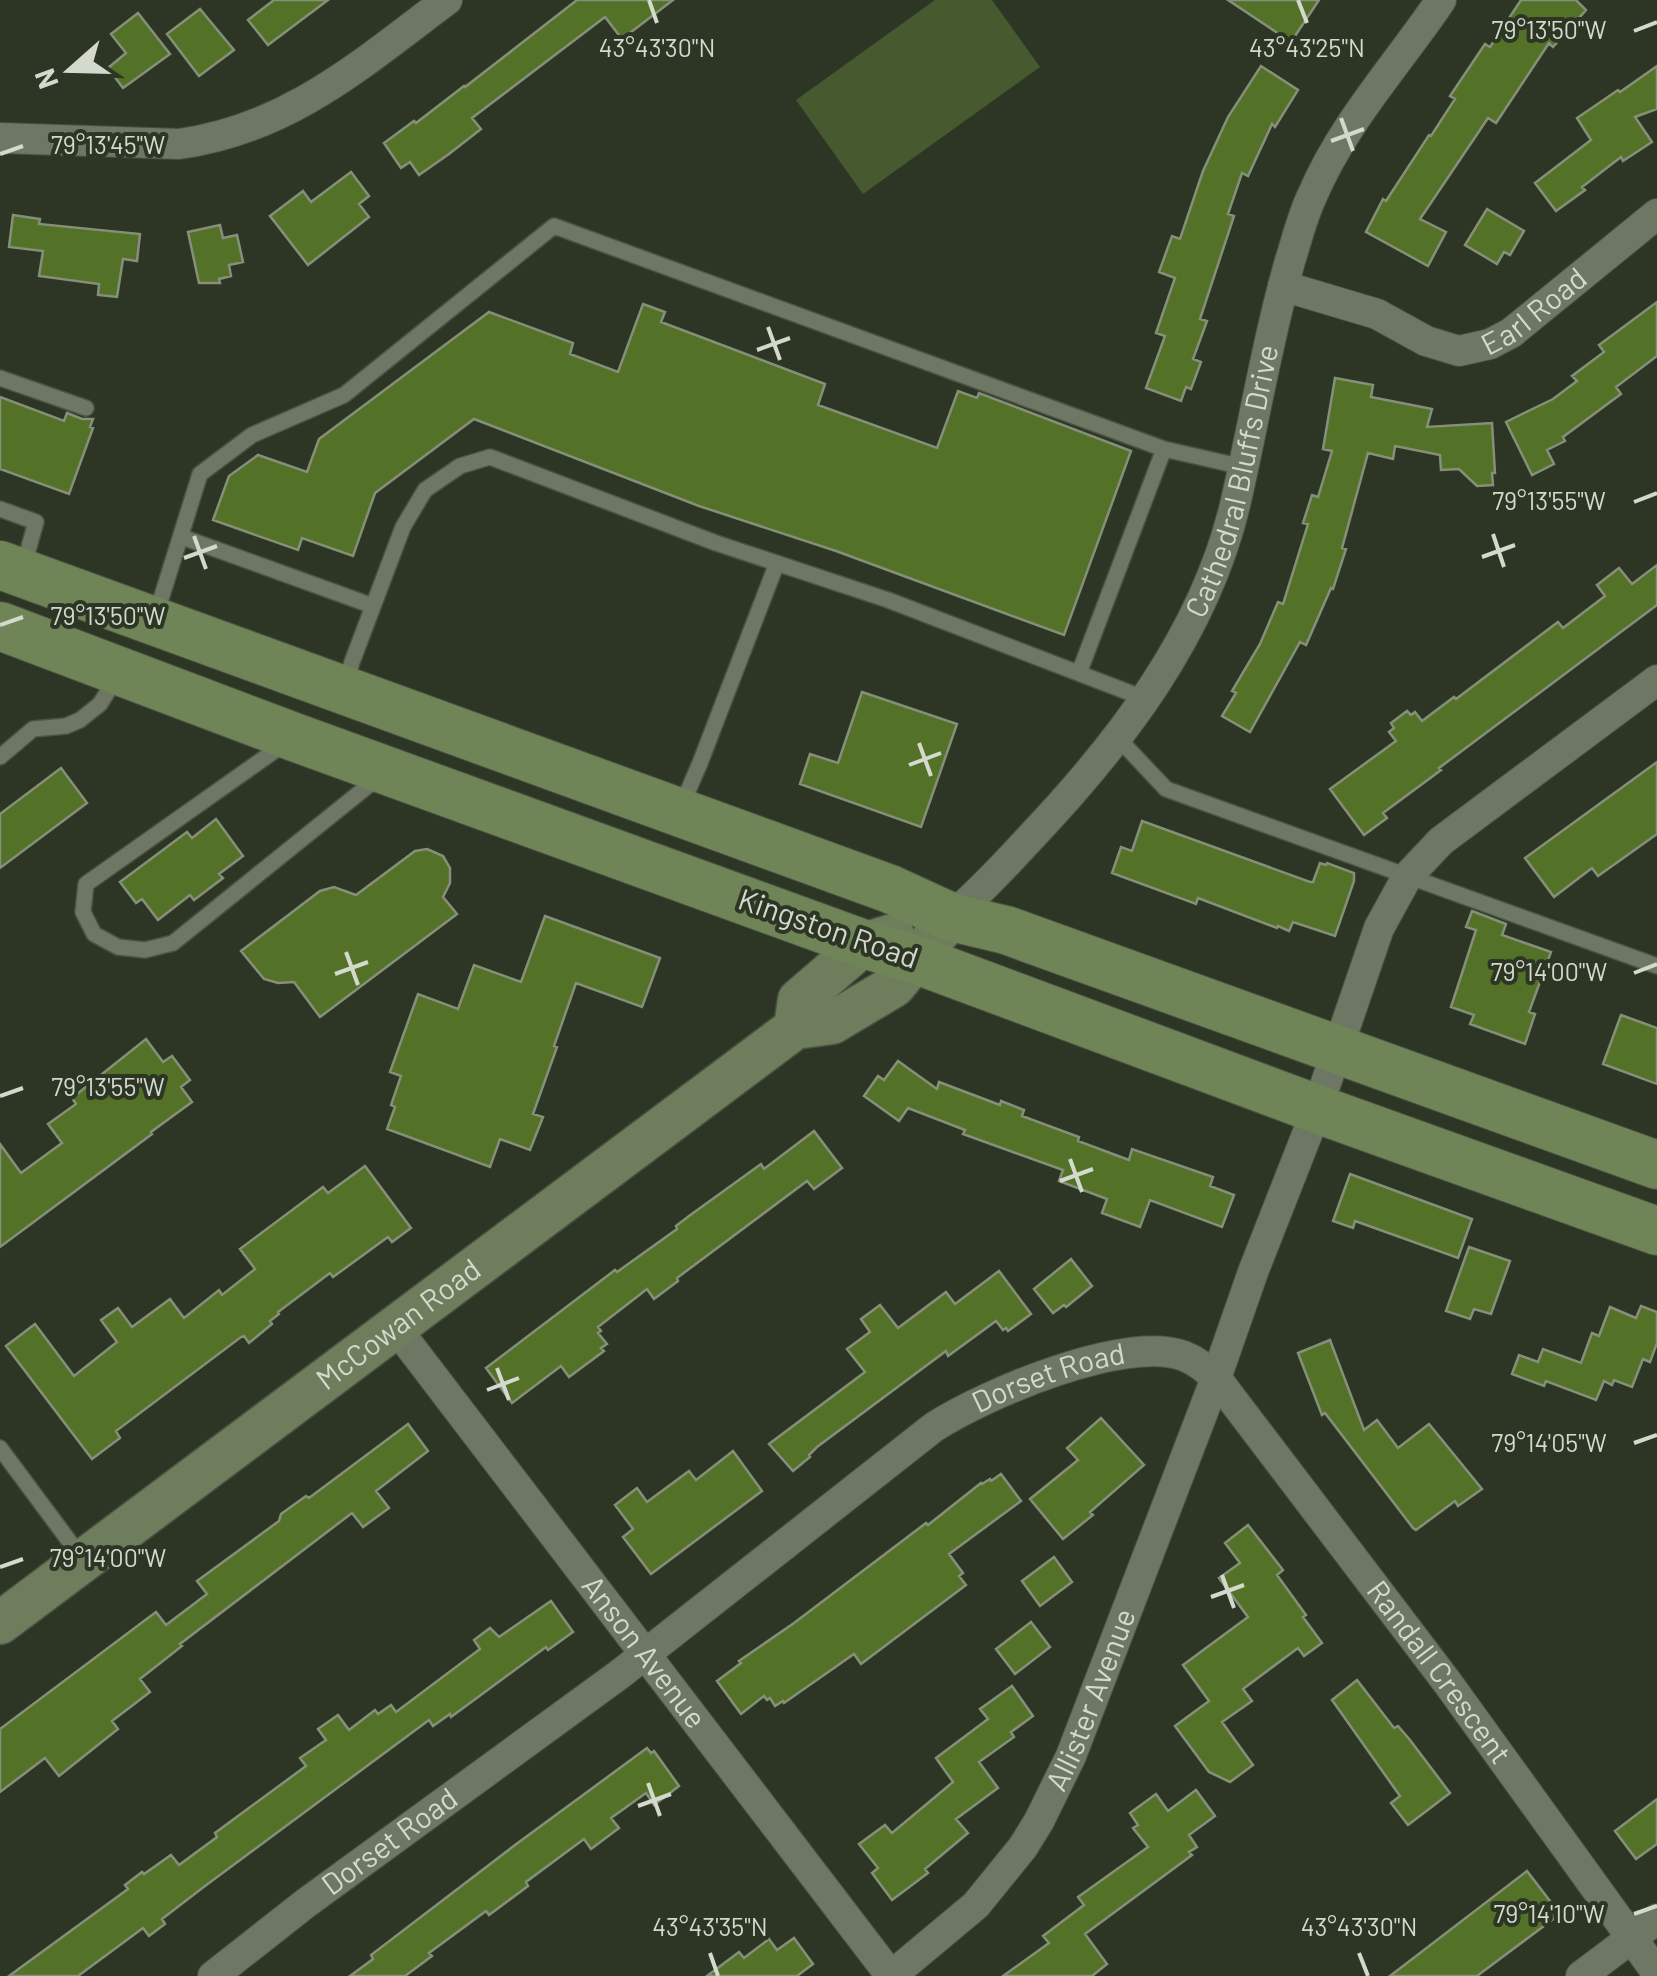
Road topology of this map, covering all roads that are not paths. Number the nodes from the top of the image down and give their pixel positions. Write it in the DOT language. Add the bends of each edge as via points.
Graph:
graph roads {
  1 [pos="447,0"];
  2 [pos="1440,0"];
  3 [pos="0,138"];
  4 [pos="1657,214"];
  5 [pos="1283,286"];
  6 [pos="0,378"];
  7 [pos="86,408"];
  8 [pos="1164,449"];
  9 [pos="1243,467"];
  10 [pos="0,509"];
  11 [pos="182,537"];
  12 [pos="777,563"];
  13 [pos="11,569"];
  14 [pos="373,606"];
  15 [pos="154,622"];
  16 [pos="0,626"];
  17 [pos="120,672"];
  18 [pos="1078,672"];
  19 [pos="1657,680"];
  20 [pos="344,692"];
  21 [pos="1146,699"];
  22 [pos="294,737"];
  23 [pos="1117,737"];
  24 [pos="0,757"];
  25 [pos="388,769"];
  26 [pos="679,811"];
  27 [pos="1408,877"];
  28 [pos="951,917"];
  29 [pos="864,944"];
  30 [pos="917,960"];
  31 [pos="1657,966"];
  32 [pos="795,1028"];
  33 [pos="1336,1050"];
  34 [pos="1318,1109"];
  35 [pos="1657,1165"];
  36 [pos="1657,1231"];
  37 [pos="396,1328"];
  38 [pos="1216,1378"];
  39 [pos="0,1448"];
  40 [pos="84,1560"];
  41 [pos="0,1623"];
  42 [pos="644,1654"];
  43 [pos="1657,1918"];
  44 [pos="1631,1938"];
  45 [pos="1657,1973"];
  46 [pos="213,1976"];
  47 [pos="891,1976"];
  48 [pos="1581,1976"];
  1 -- 3 [label="street" via="314,98 205,141"];
  2 -- 5 [label="street, Cathedral Bluffs Drive" via="1329,160"];
  4 -- 5 [label="street, Earl Road" via="1511,333 1458,351 1377,314"];
  5 -- 9 [label="street, Cathedral Bluffs Drive"];
  6 -- 7 [label="lane"];
  8 -- 9 [label="lane"];
  8 -- 11 [label="lane" via="554,226 344,395 252,435 200,474"];
  8 -- 18 [label="lane"];
  9 -- 21 [label="street, Cathedral Bluffs Drive" via="1219,556"];
  10 -- 13 [label="lane" via="36,522"];
  11 -- 14 [label="lane"];
  11 -- 15 [label="lane"];
  12 -- 14 [label="lane" via="490,457 460,466 424,490"];
  12 -- 18 [label="lane"];
  12 -- 26 [label="lane"];
  13 -- 15 [label="main road, Kingston Road"];
  14 -- 20 [label="lane"];
  15 -- 20 [label="main road, Kingston Road"];
  16 -- 17 [label="main road, Kingston Road"];
  17 -- 22 [label="main road, Kingston Road"];
  17 -- 24 [label="lane" via="100,704 80,720 33,729"];
  18 -- 21 [label="lane"];
  19 -- 27 [label="street" via="1441,841"];
  20 -- 26 [label="main road, Kingston Road"];
  21 -- 23 [label="street, Cathedral Bluffs Drive"];
  22 -- 25 [label="main road, Kingston Road"];
  22 -- 25 [label="lane" via="86,884 83,912 94,934 118,947 172,943"];
  23 -- 27 [label="lane" via="1166,789"];
  23 -- 28 [label="street, Cathedral Bluffs Drive" via="986,887"];
  25 -- 29 [label="main road, Kingston Road"];
  26 -- 28 [label="main road, Kingston Road"];
  27 -- 31 [label="lane"];
  27 -- 33 [label="street" via="1379,928"];
  28 -- 29 [label="street, McCowan Road"];
  28 -- 30 [label="street, McCowan Road"];
  28 -- 33 [label="main road, Kingston Road" via="1006,930"];
  29 -- 30 [label="main road, Kingston Road"];
  29 -- 32 [label="street, McCowan Road" via="799,1000"];
  30 -- 32 [label="street, McCowan Road" via="894,986 832,1023"];
  30 -- 34 [label="main road, Kingston Road"];
  32 -- 37 [label="street, McCowan Road"];
  33 -- 34 [label="street"];
  33 -- 35 [label="main road, Kingston Road"];
  34 -- 36 [label="main road, Kingston Road"];
  34 -- 38 [label="street"];
  37 -- 40 [label="street, McCowan Road"];
  37 -- 42 [label="street, Anson Avenue"];
  38 -- 42 [label="street, Dorset Road" via="1182,1355 1126,1352 962,1409"];
  38 -- 44 [label="street, Randall Crescent"];
  38 -- 47 [label="street, Allister Avenue" via="1071,1756 1039,1821 976,1905"];
  39 -- 40 [label="lane"];
  40 -- 41 [label="street, McCowan Road"];
  42 -- 46 [label="street, Dorset Road"];
  42 -- 47 [label="street, Anson Avenue"];
  43 -- 44 [label="street"];
  44 -- 45 [label="street, Randall Crescent"];
  44 -- 48 [label="street"];
}
